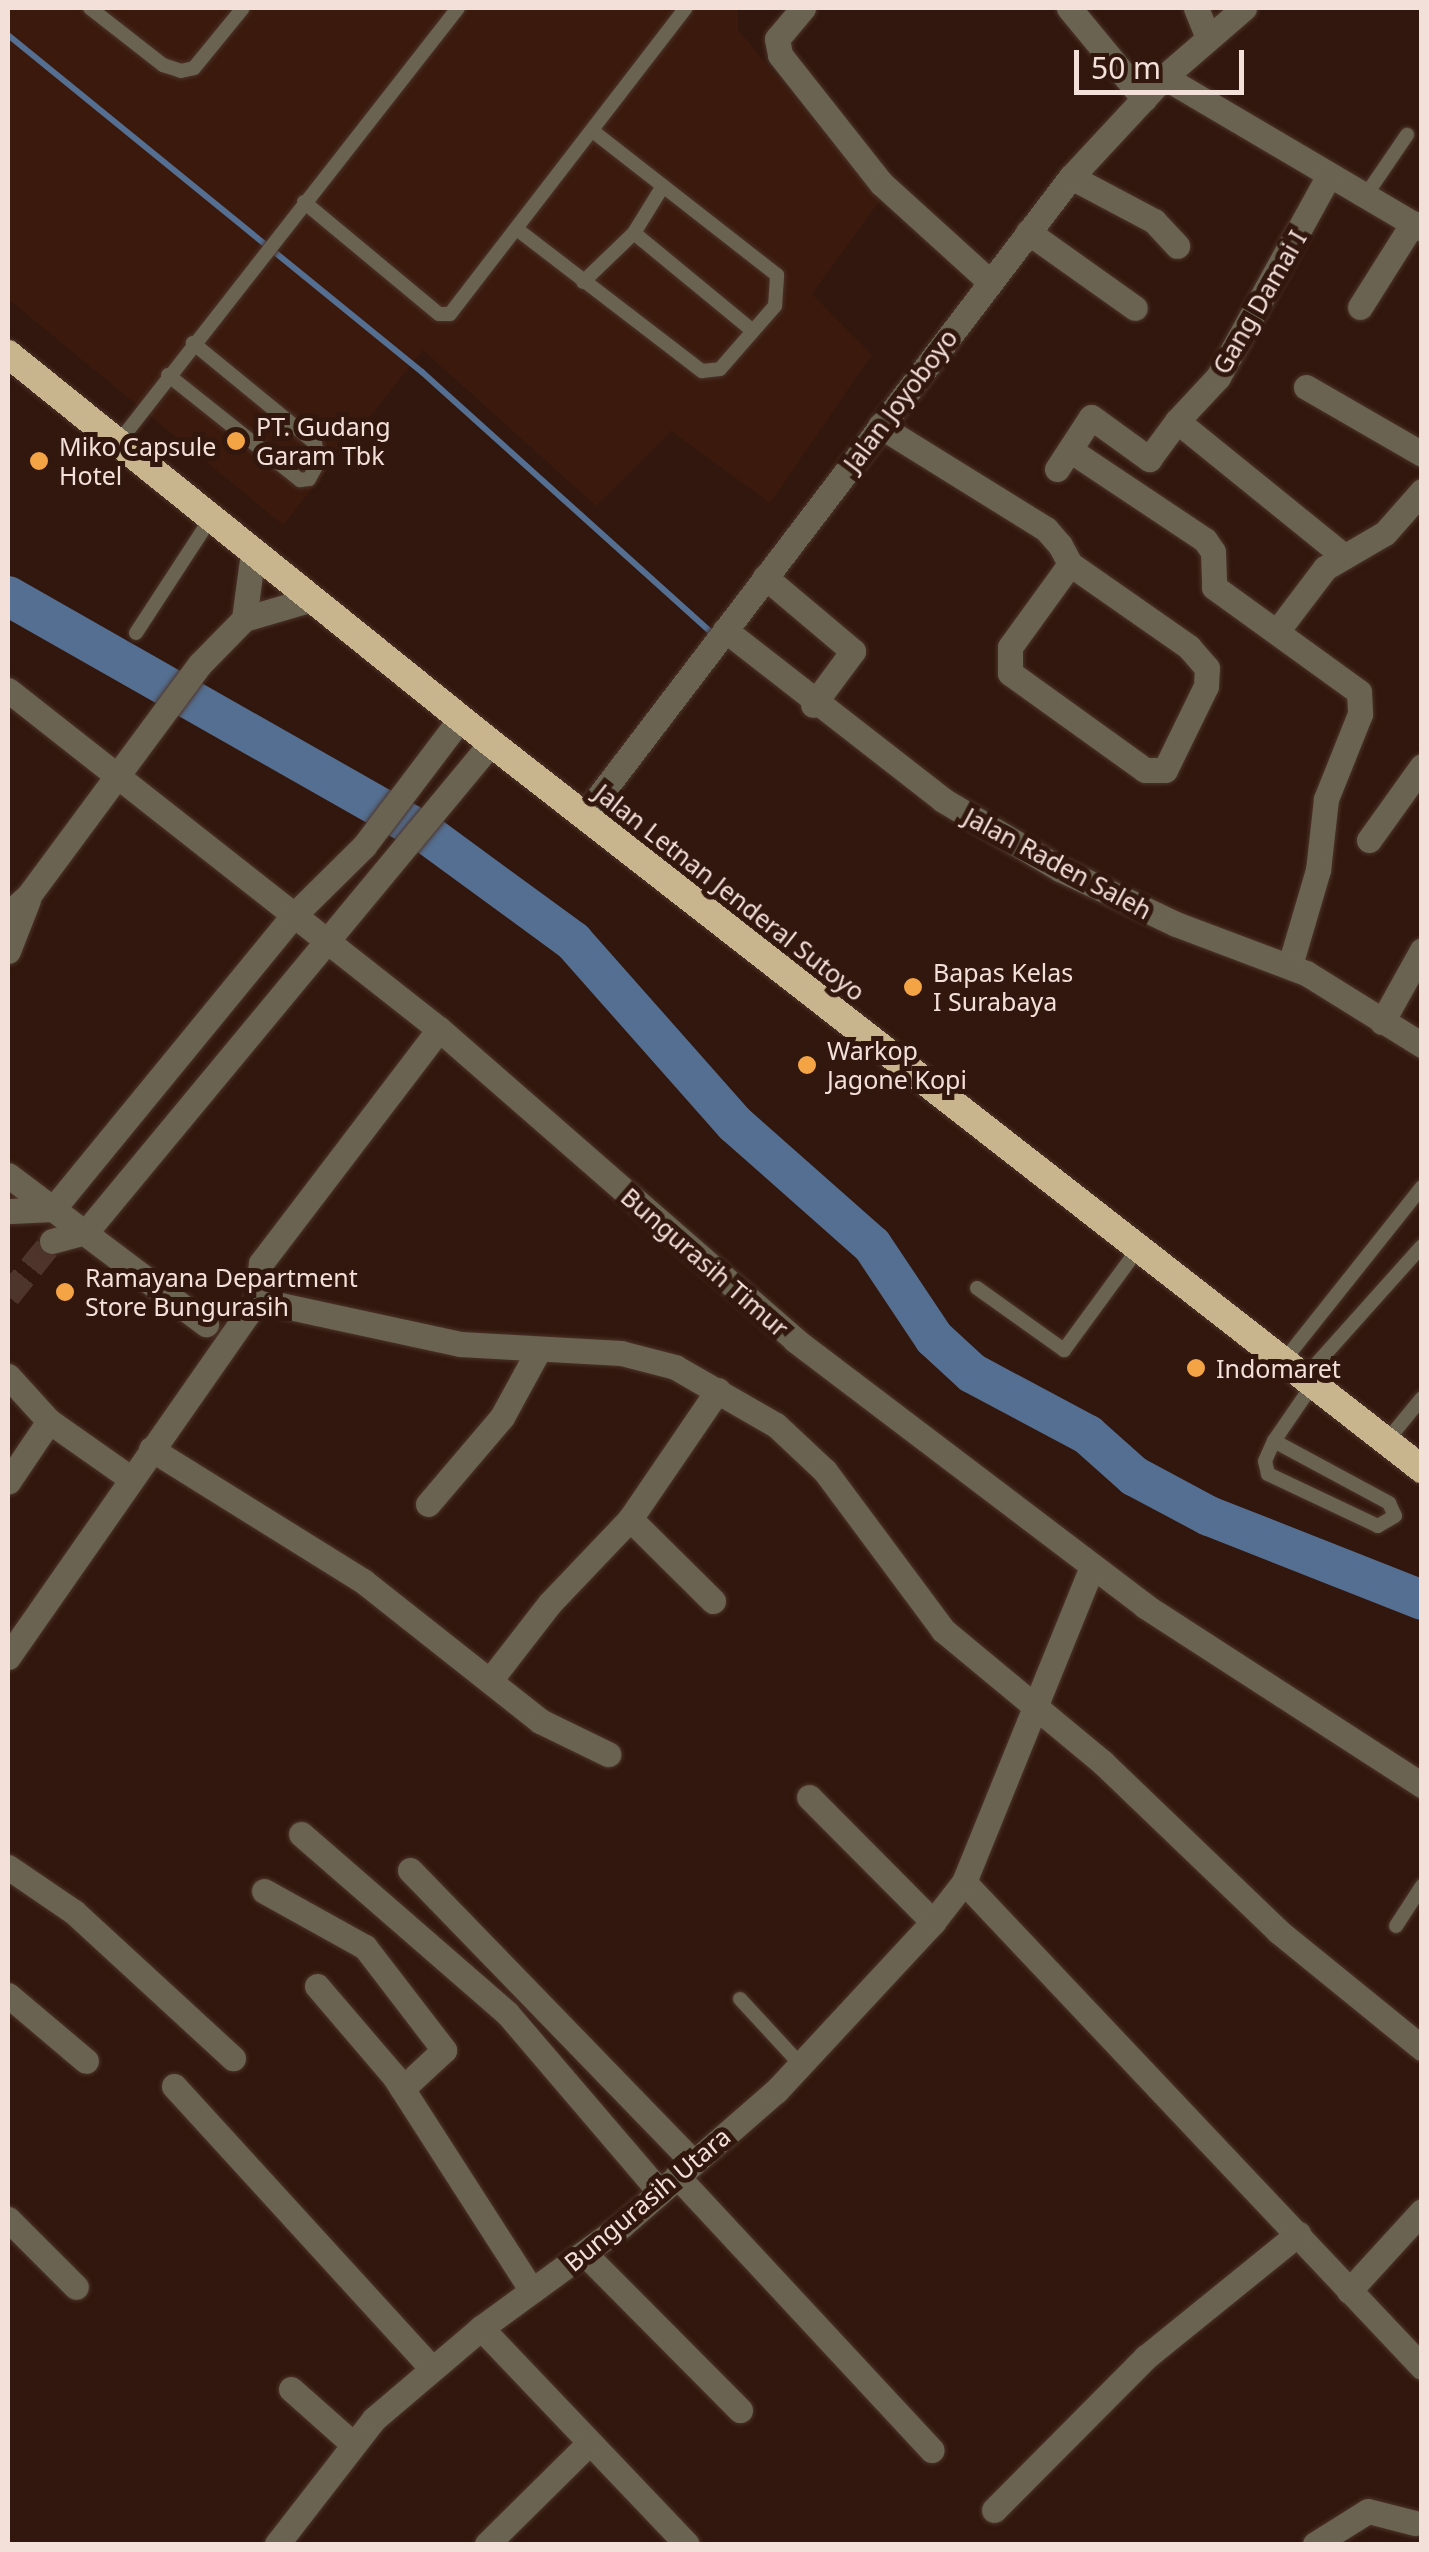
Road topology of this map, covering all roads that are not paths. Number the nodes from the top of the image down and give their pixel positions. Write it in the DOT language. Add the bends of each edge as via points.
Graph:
graph roads {
  1 [pos="90,8"];
  2 [pos="243,8"];
  3 [pos="458,8"];
  4 [pos="686,8"];
  5 [pos="802,8"];
  6 [pos="1069,8"];
  7 [pos="1196,8"];
  8 [pos="1244,8"];
  9 [pos="1208,38"];
  10 [pos="1164,77"];
  11 [pos="1144,98"];
  12 [pos="593,132"];
  13 [pos="1407,135"];
  14 [pos="1329,175"];
  15 [pos="1070,178"];
  16 [pos="664,186"];
  17 [pos="1366,195"];
  18 [pos="304,202"];
  19 [pos="1417,226"];
  20 [pos="518,230"];
  21 [pos="1028,232"];
  22 [pos="634,233"];
  23 [pos="1177,246"];
  24 [pos="583,282"];
  25 [pos="990,282"];
  26 [pos="1360,307"];
  27 [pos="1135,308"];
  28 [pos="754,331"];
  29 [pos="193,342"];
  30 [pos="8,354"];
  31 [pos="168,375"];
  32 [pos="1306,388"];
  33 [pos="1177,420"];
  34 [pos="880,426"];
  35 [pos="118,443"];
  36 [pos="1422,454"];
  37 [pos="1422,491"];
  38 [pos="211,518"];
  39 [pos="253,552"];
  40 [pos="1344,556"];
  41 [pos="1070,564"];
  42 [pos="765,578"];
  43 [pos="312,599"];
  44 [pos="244,619"];
  45 [pos="1278,630"];
  46 [pos="136,632"];
  47 [pos="723,633"];
  48 [pos="8,690"];
  49 [pos="813,705"];
  50 [pos="460,719"];
  51 [pos="491,743"];
  52 [pos="1422,766"];
  53 [pos="116,772"];
  54 [pos="584,816"];
  55 [pos="370,838"];
  56 [pos="1369,840"];
  57 [pos="397,858"];
  58 [pos="30,895"];
  59 [pos="8,914"];
  60 [pos="292,916"];
  61 [pos="328,945"];
  62 [pos="1422,950"];
  63 [pos="8,952"];
  64 [pos="1290,965"];
  65 [pos="214,1015"];
  66 [pos="1382,1022"];
  67 [pos="439,1030"];
  68 [pos="247,1041"];
  69 [pos="1422,1045"];
  70 [pos="8,1175"];
  71 [pos="1422,1187"];
  72 [pos="53,1208"];
  73 [pos="11,1211"];
  74 [pos="86,1232"];
  75 [pos="52,1241"];
  76 [pos="1422,1246"];
  77 [pos="1138,1250"];
  78 [pos="978,1288"];
  79 [pos="256,1300"];
  80 [pos="206,1324"];
  81 [pos="538,1351"];
  82 [pos="8,1376"];
  83 [pos="1299,1376"];
  84 [pos="718,1390"];
  85 [pos="1422,1398"];
  86 [pos="49,1421"];
  87 [pos="1274,1441"];
  88 [pos="1384,1443"];
  89 [pos="152,1449"];
  90 [pos="1422,1470"];
  91 [pos="123,1474"];
  92 [pos="8,1482"];
  93 [pos="428,1504"];
  94 [pos="630,1520"];
  95 [pos="1092,1566"];
  96 [pos="713,1601"];
  97 [pos="8,1658"];
  98 [pos="491,1679"];
  99 [pos="1034,1708"];
  100 [pos="608,1754"];
  101 [pos="1422,1785"];
  102 [pos="809,1796"];
  103 [pos="301,1834"];
  104 [pos="8,1868"];
  105 [pos="410,1870"];
  106 [pos="964,1882"];
  107 [pos="1422,1886"];
  108 [pos="264,1891"];
  109 [pos="932,1922"];
  110 [pos="1396,1926"];
  111 [pos="318,1986"];
  112 [pos="8,1995"];
  113 [pos="740,1998"];
  114 [pos="1422,2048"];
  115 [pos="234,2058"];
  116 [pos="86,2061"];
  117 [pos="800,2064"];
  118 [pos="174,2086"];
  119 [pos="402,2089"];
  120 [pos="676,2177"];
  121 [pos="1422,2211"];
  122 [pos="8,2220"];
  123 [pos="1298,2234"];
  124 [pos="584,2254"];
  125 [pos="76,2286"];
  126 [pos="1349,2291"];
  127 [pos="532,2292"];
  128 [pos="481,2328"];
  129 [pos="1422,2367"];
  130 [pos="432,2368"];
  131 [pos="291,2389"];
  132 [pos="740,2410"];
  133 [pos="352,2444"];
  134 [pos="586,2445"];
  135 [pos="932,2450"];
  136 [pos="994,2510"];
  137 [pos="1417,2528"];
  138 [pos="670,2539"];
  139 [pos="277,2544"];
  140 [pos="487,2544"];
  141 [pos="1315,2544"];
  1 -- 2 [label="lane" via="163,66 181,72 194,68"];
  3 -- 18 [label="lane"];
  4 -- 12 [label="lane"];
  5 -- 25 [label="street" via="782,29 780,56 882,184"];
  6 -- 11 [label="street"];
  7 -- 9 [label="street"];
  8 -- 9 [label="street, Jalan Joyoboyo"];
  9 -- 10 [label="street, Jalan Joyoboyo"];
  10 -- 11 [label="street, Jalan Joyoboyo"];
  10 -- 14 [label="street"];
  11 -- 15 [label="street, Jalan Joyoboyo"];
  12 -- 16 [label="lane"];
  12 -- 20 [label="lane"];
  13 -- 17 [label="lane"];
  14 -- 17 [label="street"];
  14 -- 33 [label="street, Gang Damai I" via="1218,377"];
  15 -- 21 [label="street, Jalan Joyoboyo"];
  15 -- 23 [label="street" via="1154,221"];
  16 -- 22 [label="lane"];
  16 -- 28 [label="lane" via="776,275 775,306"];
  17 -- 19 [label="street"];
  18 -- 20 [label="lane" via="442,316 456,310"];
  18 -- 29 [label="lane"];
  19 -- 26 [label="street"];
  20 -- 24 [label="lane"];
  21 -- 25 [label="street, Jalan Joyoboyo"];
  21 -- 27 [label="street"];
  22 -- 24 [label="lane"];
  22 -- 28 [label="lane"];
  24 -- 28 [label="lane" via="702,371 720,369"];
  25 -- 34 [label="street, Jalan Joyoboyo"];
  29 -- 31 [label="lane"];
  29 -- 31 [label="lane" via="315,443 320,462 309,479 300,480"];
  30 -- 35 [label="highway, Jalan Letnan Jenderal Sutoyo"];
  31 -- 35 [label="lane"];
  32 -- 36 [label="street"];
  33 -- 40 [label="street"];
  33 -- 45 [label="street, Gang Damai I" via="1149,459 1092,417 1063,459 1205,540 1213,552 1214,587"];
  34 -- 41 [label="street" via="1046,529"];
  34 -- 42 [label="street, Jalan Joyoboyo"];
  35 -- 38 [label="highway, Jalan Letnan Jenderal Sutoyo"];
  37 -- 40 [label="street" via="1385,533"];
  38 -- 39 [label="highway, Jalan Letnan Jenderal Sutoyo"];
  38 -- 46 [label="lane"];
  39 -- 43 [label="highway, Jalan Letnan Jenderal Sutoyo"];
  39 -- 44 [label="street"];
  40 -- 45 [label="street" via="1325,568"];
  41 -- 41 [label="street" via="1010,647 1010,673 1145,770 1164,770 1206,686 1207,668 1189,647"];
  42 -- 47 [label="street, Jalan Joyoboyo"];
  42 -- 49 [label="street" via="853,652"];
  43 -- 44 [label="street"];
  43 -- 50 [label="highway, Jalan Letnan Jenderal Sutoyo"];
  44 -- 53 [label="street" via="157,715"];
  45 -- 64 [label="street" via="1352,684 1362,705 1326,800 1318,870"];
  47 -- 49 [label="street, Jalan Raden Saleh"];
  47 -- 54 [label="street, Jalan Joyoboyo"];
  48 -- 53 [label="street, Bungurasih Timur"];
  49 -- 64 [label="street, Jalan Raden Saleh" via="943,800 1060,869 1176,924"];
  50 -- 51 [label="highway, Jalan Letnan Jenderal Sutoyo"];
  50 -- 55 [label="street"];
  51 -- 54 [label="highway, Jalan Letnan Jenderal Sutoyo"];
  51 -- 57 [label="street"];
  52 -- 56 [label="street"];
  53 -- 58 [label="street"];
  53 -- 60 [label="street, Bungurasih Timur"];
  54 -- 77 [label="highway, Jalan Letnan Jenderal Sutoyo"];
  55 -- 57 [label="street"];
  55 -- 60 [label="street"];
  57 -- 61 [label="street"];
  58 -- 59 [label="street"];
  58 -- 63 [label="street"];
  60 -- 61 [label="street, Bungurasih Timur"];
  60 -- 65 [label="street"];
  61 -- 67 [label="street, Bungurasih Timur"];
  61 -- 68 [label="street"];
  62 -- 66 [label="street"];
  64 -- 66 [label="street, Jalan Raden Saleh"];
  65 -- 68 [label="street"];
  65 -- 72 [label="street"];
  66 -- 69 [label="street, Jalan Raden Saleh"];
  67 -- 79 [label="street" via="260,1263"];
  67 -- 95 [label="street, Bungurasih Timur" via="795,1340"];
  68 -- 74 [label="street"];
  70 -- 72 [label="street"];
  71 -- 83 [label="lane"];
  72 -- 73 [label="street"];
  72 -- 74 [label="street"];
  74 -- 75 [label="street"];
  74 -- 80 [label="street"];
  76 -- 83 [label="lane"];
  77 -- 78 [label="lane" via="1064,1350"];
  77 -- 83 [label="highway, Jalan Letnan Jenderal Sutoyo"];
  79 -- 81 [label="street" via="460,1344"];
  79 -- 89 [label="street"];
  81 -- 84 [label="street" via="621,1354 676,1367"];
  81 -- 93 [label="street" via="502,1418"];
  82 -- 86 [label="street"];
  83 -- 87 [label="lane"];
  83 -- 88 [label="highway, Jalan Letnan Jenderal Sutoyo"];
  84 -- 94 [label="street"];
  84 -- 99 [label="street" via="776,1424 825,1471 943,1630"];
  85 -- 88 [label="lane"];
  86 -- 91 [label="street"];
  86 -- 92 [label="street"];
  87 -- 87 [label="lane" via="1265,1460 1268,1474 1378,1526 1395,1516 1390,1503"];
  88 -- 90 [label="highway, Jalan Letnan Jenderal Sutoyo"];
  89 -- 97 [label="street"];
  89 -- 98 [label="street" via="363,1581"];
  94 -- 96 [label="street"];
  94 -- 98 [label="street" via="550,1603"];
  95 -- 99 [label="street, Bungurasih Utara"];
  95 -- 101 [label="street, Bungurasih Timur" via="1232,1666"];
  98 -- 100 [label="street" via="540,1720"];
  99 -- 106 [label="street, Bungurasih Utara"];
  99 -- 114 [label="street" via="1200,1852 1278,1931"];
  102 -- 109 [label="street"];
  103 -- 120 [label="street" via="424,1934"];
  104 -- 115 [label="street" via="74,1912"];
  105 -- 120 [label="street"];
  106 -- 109 [label="street, Bungurasih Utara"];
  106 -- 123 [label="street"];
  107 -- 110 [label="lane"];
  108 -- 119 [label="street" via="365,1947 444,2050"];
  109 -- 117 [label="street, Bungurasih Utara"];
  111 -- 119 [label="street"];
  112 -- 116 [label="street"];
  113 -- 117 [label="lane"];
  117 -- 120 [label="street, Bungurasih Utara"];
  118 -- 130 [label="street"];
  119 -- 127 [label="street"];
  120 -- 124 [label="street, Bungurasih Utara"];
  120 -- 135 [label="street"];
  121 -- 126 [label="street"];
  122 -- 125 [label="street"];
  123 -- 126 [label="street"];
  123 -- 136 [label="street" via="1146,2356"];
  124 -- 127 [label="street, Bungurasih Utara"];
  124 -- 132 [label="street"];
  126 -- 129 [label="street"];
  127 -- 128 [label="street, Bungurasih Utara"];
  128 -- 130 [label="street, Bungurasih Utara"];
  128 -- 134 [label="street"];
  130 -- 133 [label="street, Bungurasih Utara"];
  131 -- 133 [label="street"];
  133 -- 139 [label="street, Bungurasih Utara"];
  134 -- 138 [label="street"];
  134 -- 140 [label="street"];
  137 -- 141 [label="street" via="1368,2511"];
}
